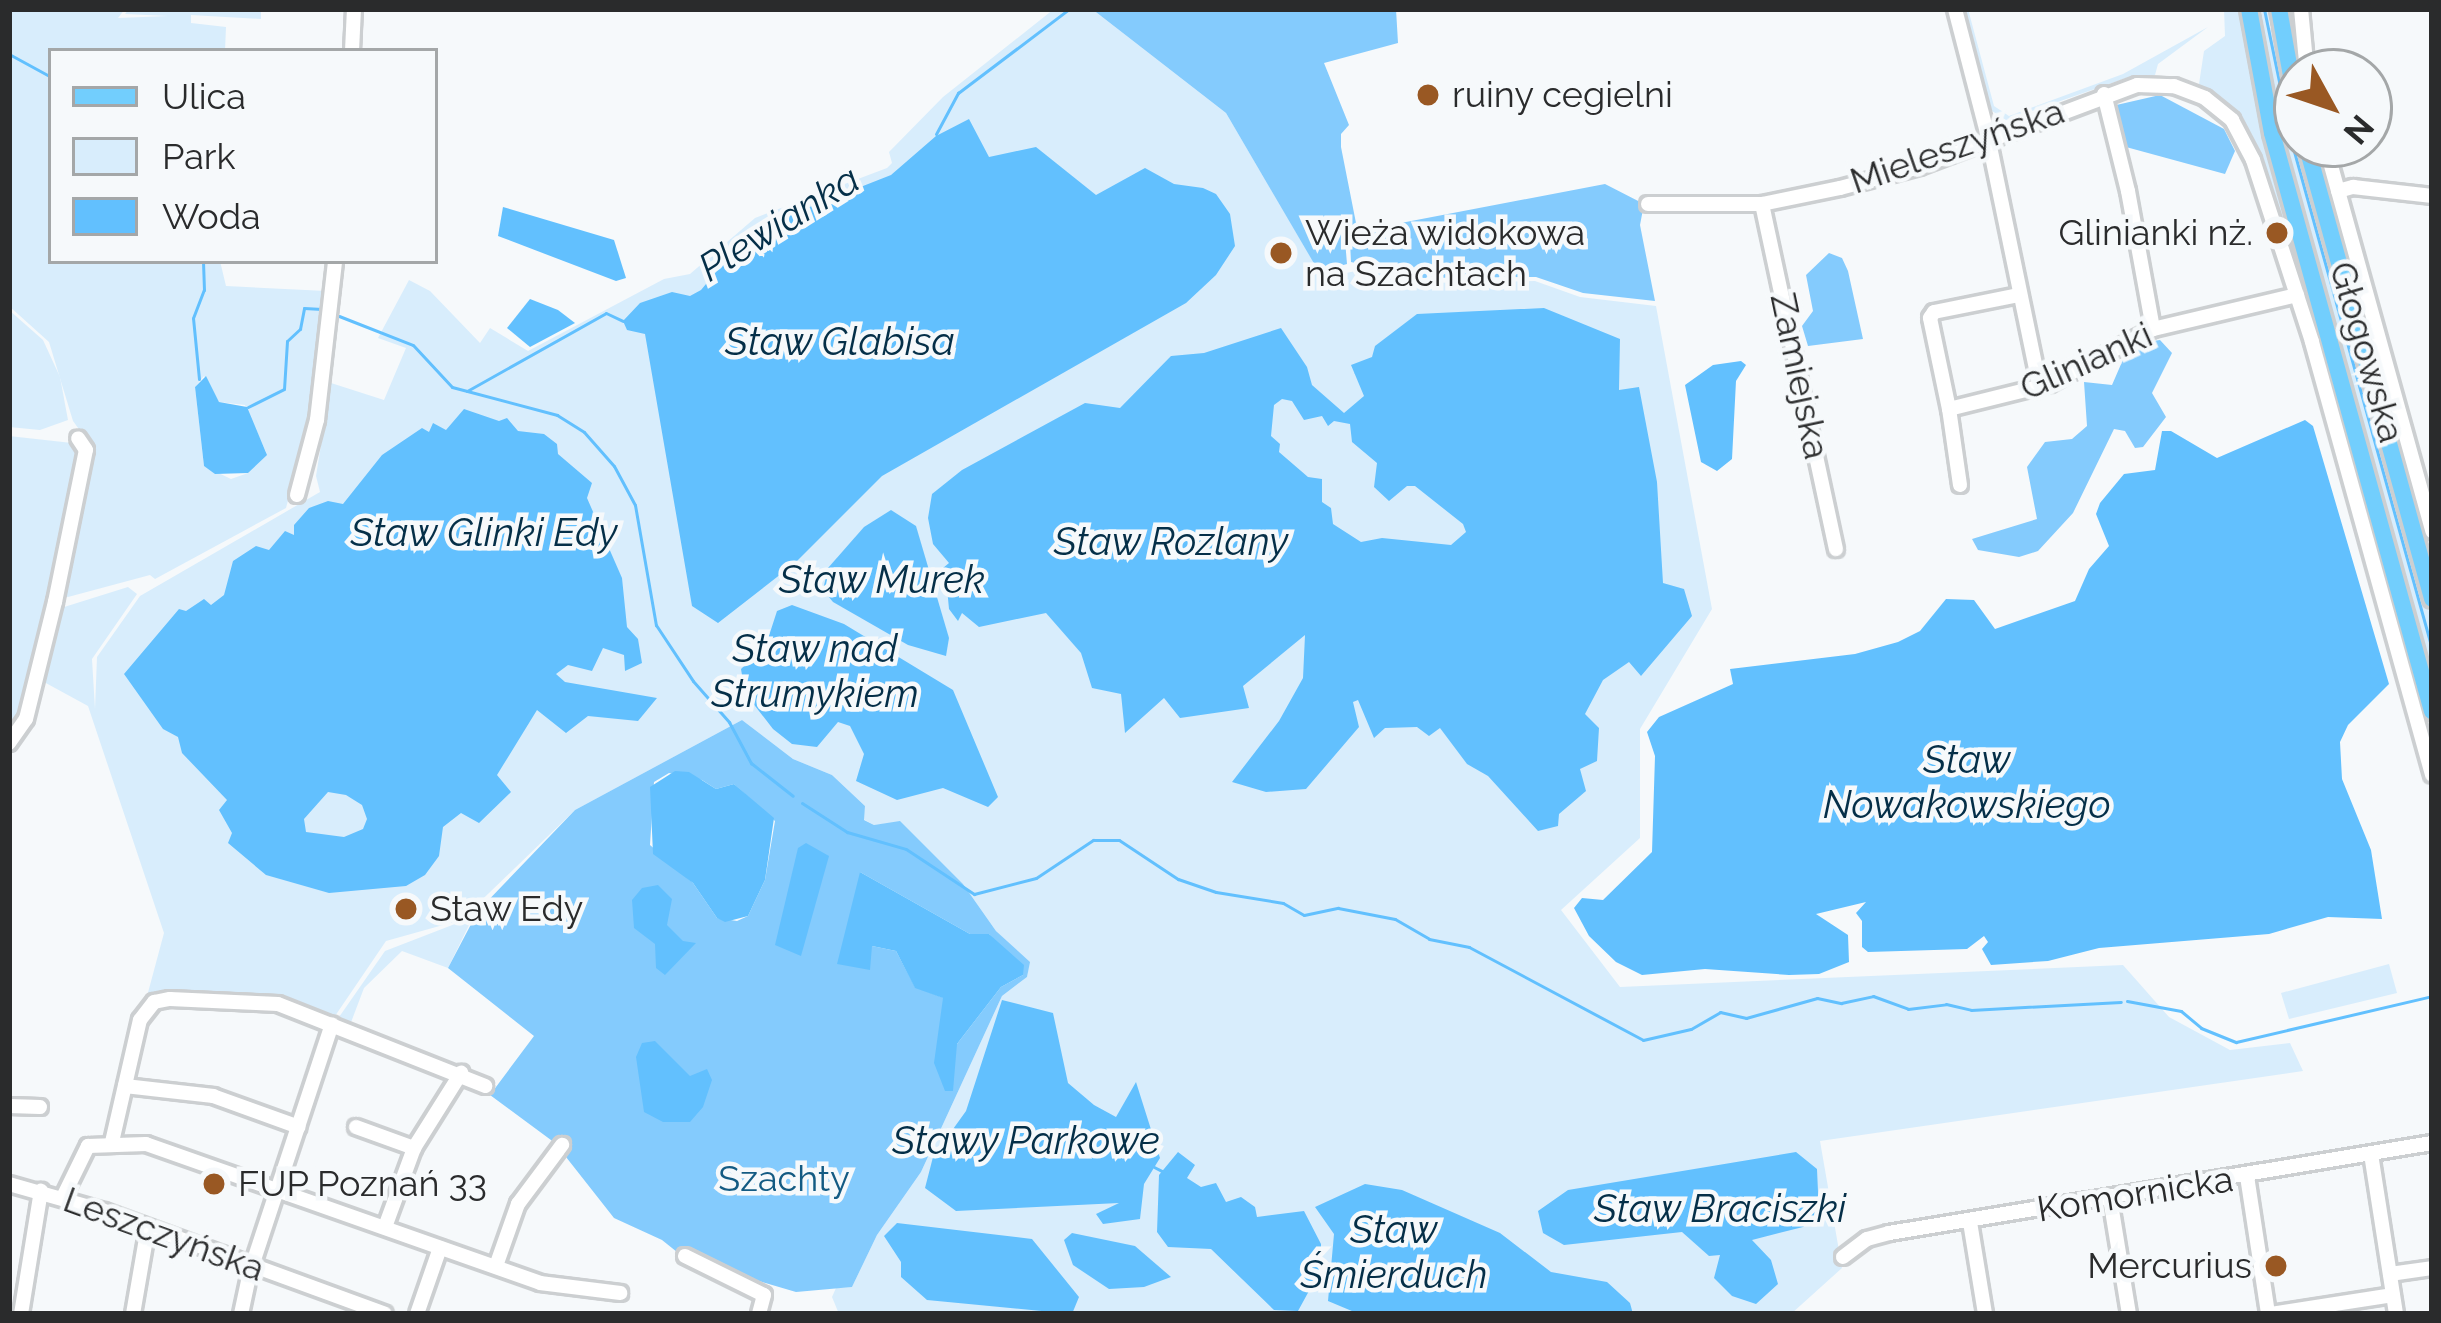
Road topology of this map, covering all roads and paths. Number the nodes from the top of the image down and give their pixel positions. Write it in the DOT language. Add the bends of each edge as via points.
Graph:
graph roads {
  1 [pos="354,9"];
  2 [pos="1955,9"];
  3 [pos="2249,9"];
  4 [pos="2279,9"];
  5 [pos="2301,9"];
  6 [pos="352,48"];
  7 [pos="2286,48"];
  8 [pos="2305,48"];
  9 [pos="2104,94"];
  10 [pos="1988,137"];
  11 [pos="2243,138"];
  12 [pos="2313,168"];
  13 [pos="2336,168"];
  14 [pos="2345,189"];
  15 [pos="2432,196"];
  16 [pos="1648,204"];
  17 [pos="1762,204"];
  18 [pos="335,264"];
  19 [pos="2019,295"];
  20 [pos="2297,295"];
  21 [pos="2152,329"];
  22 [pos="2040,387"];
  23 [pos="1949,409"];
  24 [pos="78,438"];
  25 [pos="1960,485"];
  26 [pos="297,495"];
  27 [pos="2432,531"];
  28 [pos="1836,549"];
  29 [pos="2432,599"];
  30 [pos="2432,711"];
  31 [pos="9,743"];
  32 [pos="2432,775"];
  33 [pos="332,1024"];
  34 [pos="461,1073"];
  35 [pos="125,1085"];
  36 [pos="485,1086"];
  37 [pos="9,1106"];
  38 [pos="40,1107"];
  39 [pos="299,1126"];
  40 [pos="356,1127"];
  41 [pos="112,1142"];
  42 [pos="2432,1143"];
  43 [pos="562,1145"];
  44 [pos="414,1148"];
  45 [pos="2371,1154"];
  46 [pos="2247,1176"];
  47 [pos="9,1184"];
  48 [pos="278,1188"];
  49 [pos="40,1191"];
  50 [pos="63,1197"];
  51 [pos="2110,1198"];
  52 [pos="1970,1222"];
  53 [pos="148,1227"];
  54 [pos="385,1227"];
  55 [pos="440,1248"];
  56 [pos="685,1256"];
  57 [pos="1843,1257"];
  58 [pos="252,1265"];
  59 [pos="496,1266"];
  60 [pos="2432,1268"];
  61 [pos="2390,1274"];
  62 [pos="620,1293"];
  63 [pos="2393,1295"];
  64 [pos="378,1313"];
  65 [pos="21,1314"];
  66 [pos="133,1314"];
  67 [pos="241,1314"];
  68 [pos="417,1314"];
  69 [pos="759,1314"];
  70 [pos="1985,1314"];
  71 [pos="2129,1314"];
  72 [pos="2269,1314"];
  73 [pos="2396,1314"];
  1 -- 6 [label="street"];
  2 -- 10 [label="street"];
  3 -- 30 [label="main road, Głogowska" via="2272,134"];
  4 -- 7 [label="main road"];
  5 -- 8 [label="street"];
  9 -- 10 [label="street, Mieleszyńska"];
  9 -- 11 [label="street, Mieleszyńska" via="2174,86 2223,111"];
  9 -- 21 [label="street"];
  10 -- 17 [label="street, Mieleszyńska" via="1882,178"];
  10 -- 19 [label="street"];
  11 -- 20 [label="street, Głogowska"];
  12 -- 29 [label="main road, Głogowska"];
  13 -- 14 [label="street, Głogowska"];
  14 -- 15 [label="street"];
  14 -- 27 [label="street, Głogowska"];
  16 -- 17 [label="street, Mieleszyńska"];
  17 -- 28 [label="street, Zamiejska"];
  18 -- 26 [label="street" via="317,420"];
  19 -- 22 [label="street"];
  19 -- 23 [label="street" via="1930,317"];
  20 -- 21 [label="street, Glinianki"];
  20 -- 32 [label="street, Głogowska"];
  21 -- 22 [label="street, Glinianki"];
  22 -- 23 [label="street, Glinianki"];
  23 -- 25 [label="street"];
  24 -- 31 [label="street" via="86,450 55,602 26,719"];
  33 -- 34 [label="street"];
  33 -- 35 [label="street" via="272,1003 154,1002 140,1020"];
  33 -- 39 [label="street"];
  34 -- 36 [label="street"];
  34 -- 44 [label="street"];
  35 -- 39 [label="street" via="202,1093"];
  35 -- 41 [label="street"];
  37 -- 38 [label="street"];
  39 -- 48 [label="street"];
  40 -- 44 [label="street"];
  41 -- 48 [label="street" via="146,1144"];
  41 -- 50 [label="street" via="81,1153"];
  42 -- 45 [label="street, Komornicka"];
  43 -- 59 [label="street" via="518,1204"];
  44 -- 54 [label="street"];
  45 -- 46 [label="street, Komornicka"];
  45 -- 61 [label="street"];
  46 -- 51 [label="street, Komornicka"];
  46 -- 72 [label="street"];
  47 -- 49 [label="street, Leszczyńska"];
  48 -- 54 [label="street"];
  48 -- 58 [label="street"];
  49 -- 50 [label="street, Leszczyńska"];
  49 -- 65 [label="street"];
  50 -- 53 [label="street, Leszczyńska"];
  51 -- 52 [label="street, Komornicka"];
  51 -- 71 [label="street"];
  52 -- 57 [label="street, Komornicka" via="1867,1239"];
  52 -- 70 [label="street"];
  53 -- 58 [label="street, Leszczyńska"];
  53 -- 66 [label="street"];
  54 -- 55 [label="street"];
  55 -- 59 [label="street"];
  55 -- 68 [label="street"];
  56 -- 69 [label="street" via="764,1295"];
  58 -- 64 [label="street, Leszczyńska"];
  58 -- 67 [label="street"];
  59 -- 62 [label="street" via="540,1283"];
  60 -- 61 [label="street"];
  61 -- 63 [label="street"];
  63 -- 72 [label="street"];
  63 -- 73 [label="street"];
}
